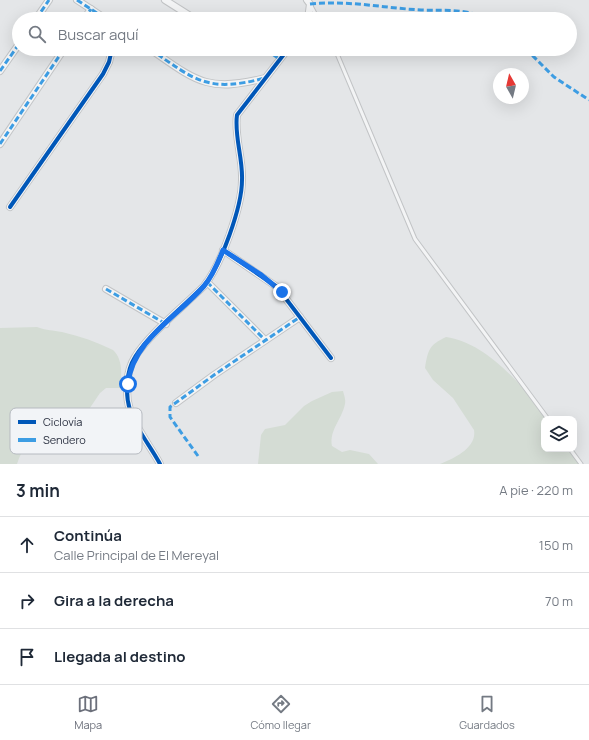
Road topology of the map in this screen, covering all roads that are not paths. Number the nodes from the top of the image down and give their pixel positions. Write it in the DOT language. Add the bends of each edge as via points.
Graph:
graph roads {
  1 [pos="49,0"];
  2 [pos="77,0"];
  3 [pos="165,0"];
  4 [pos="308,2"];
  5 [pos="91,9"];
  6 [pos="41,12"];
  7 [pos="89,12"];
  8 [pos="96,12"];
  9 [pos="184,12"];
  10 [pos="314,12"];
  11 [pos="12,54"];
  12 [pos="59,56"];
  13 [pos="110,56"];
  14 [pos="160,56"];
  15 [pos="282,56"];
  16 [pos="338,56"];
  17 [pos="0,71"];
  18 [pos="265,78"];
  19 [pos="0,144"];
  20 [pos="10,207"];
  21 [pos="223,250"];
  22 [pos="207,282"];
  23 [pos="106,289"];
  24 [pos="300,317"];
  25 [pos="166,324"];
  26 [pos="265,340"];
  27 [pos="331,358"];
  28 [pos="176,403"];
  29 [pos="130,408"];
  30 [pos="546,416"];
  31 [pos="142,432"];
  32 [pos="572,452"];
  33 [pos="160,464"];
  34 [pos="581,464"];
  1 -- 6 [label="street"];
  2 -- 5 [label="street"];
  3 -- 9 [label="street"];
  4 -- 10 [label="lane"];
  5 -- 7 [label="street"];
  5 -- 8 [label="street"];
  11 -- 17 [label="street"];
  12 -- 19 [label="street"];
  13 -- 20 [label="street" via="103,74"];
  14 -- 18 [label="street" via="192,78 204,83 238,84"];
  15 -- 18 [label="street"];
  16 -- 30 [label="lane" via="414,238"];
  18 -- 21 [label="street" via="237,115 242,188"];
  21 -- 22 [label="street"];
  21 -- 24 [label="street" via="277,287"];
  22 -- 25 [label="street"];
  22 -- 26 [label="street"];
  23 -- 25 [label="street"];
  24 -- 26 [label="street"];
  24 -- 27 [label="street"];
  25 -- 29 [label="street" via="136,356 129,373 127,388"];
  26 -- 28 [label="street"];
  31 -- 33 [label="street"];
  32 -- 34 [label="lane"];
}
